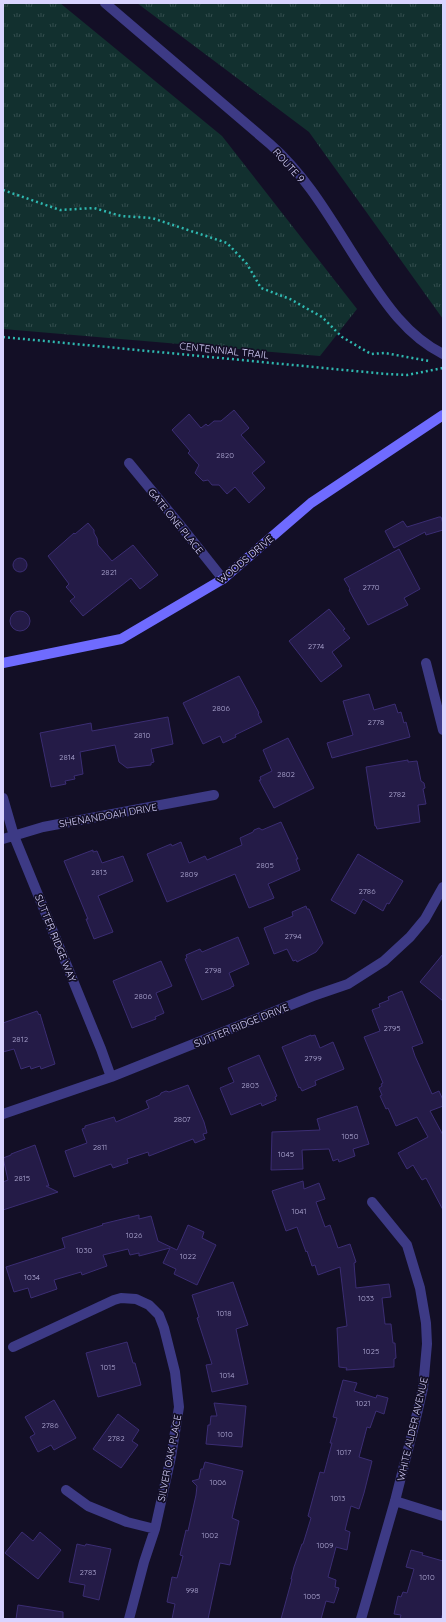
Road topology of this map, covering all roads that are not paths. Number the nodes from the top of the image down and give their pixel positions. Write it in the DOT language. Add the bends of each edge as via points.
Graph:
graph roads {
  1 [pos="105,3"];
  2 [pos="443,354"];
  3 [pos="443,415"];
  4 [pos="128,463"];
  5 [pos="222,580"];
  6 [pos="3,663"];
  7 [pos="426,663"];
  8 [pos="443,730"];
  9 [pos="214,795"];
  10 [pos="3,798"];
  11 [pos="14,836"];
  12 [pos="3,839"];
  13 [pos="443,886"];
  14 [pos="111,1077"];
  15 [pos="3,1114"];
  16 [pos="372,1202"];
  17 [pos="13,1347"];
  18 [pos="66,1490"];
  19 [pos="395,1501"];
  20 [pos="443,1516"];
  21 [pos="155,1529"];
  22 [pos="129,1619"];
  23 [pos="361,1619"];
  1 -- 2 [label="street, ROUTE 9" via="281,154 302,177 387,306 408,329 428,346"];
  3 -- 5 [label="street, WOODS DRIVE" via="311,503"];
  4 -- 5 [label="street, GATE ONE PLACE"];
  5 -- 6 [label="street, WOODS DRIVE" via="122,639"];
  7 -- 8 [label="street"];
  9 -- 11 [label="street, SHENANDOAH DRIVE" via="43,827"];
  10 -- 11 [label="street, SUTTER RIDGE WAY"];
  11 -- 12 [label="street, SHENANDOAH DRIVE"];
  11 -- 14 [label="street, SUTTER RIDGE WAY"];
  13 -- 14 [label="street, SUTTER RIDGE DRIVE" via="425,919 410,937 384,961 348,984"];
  14 -- 15 [label="street, SUTTER RIDGE DRIVE"];
  16 -- 19 [label="street, WHITE ALDER AVENUE" via="408,1245 420,1288 427,1333 427,1358 421,1397"];
  17 -- 21 [label="street, SILVER OAK PLACE" via="121,1298 143,1301 159,1315 175,1372 179,1407"];
  18 -- 21 [label="street" via="88,1506 127,1522"];
  19 -- 20 [label="street"];
  19 -- 23 [label="street, WHITE ALDER AVENUE"];
  21 -- 22 [label="street, SILVER OAK PLACE"];
}
